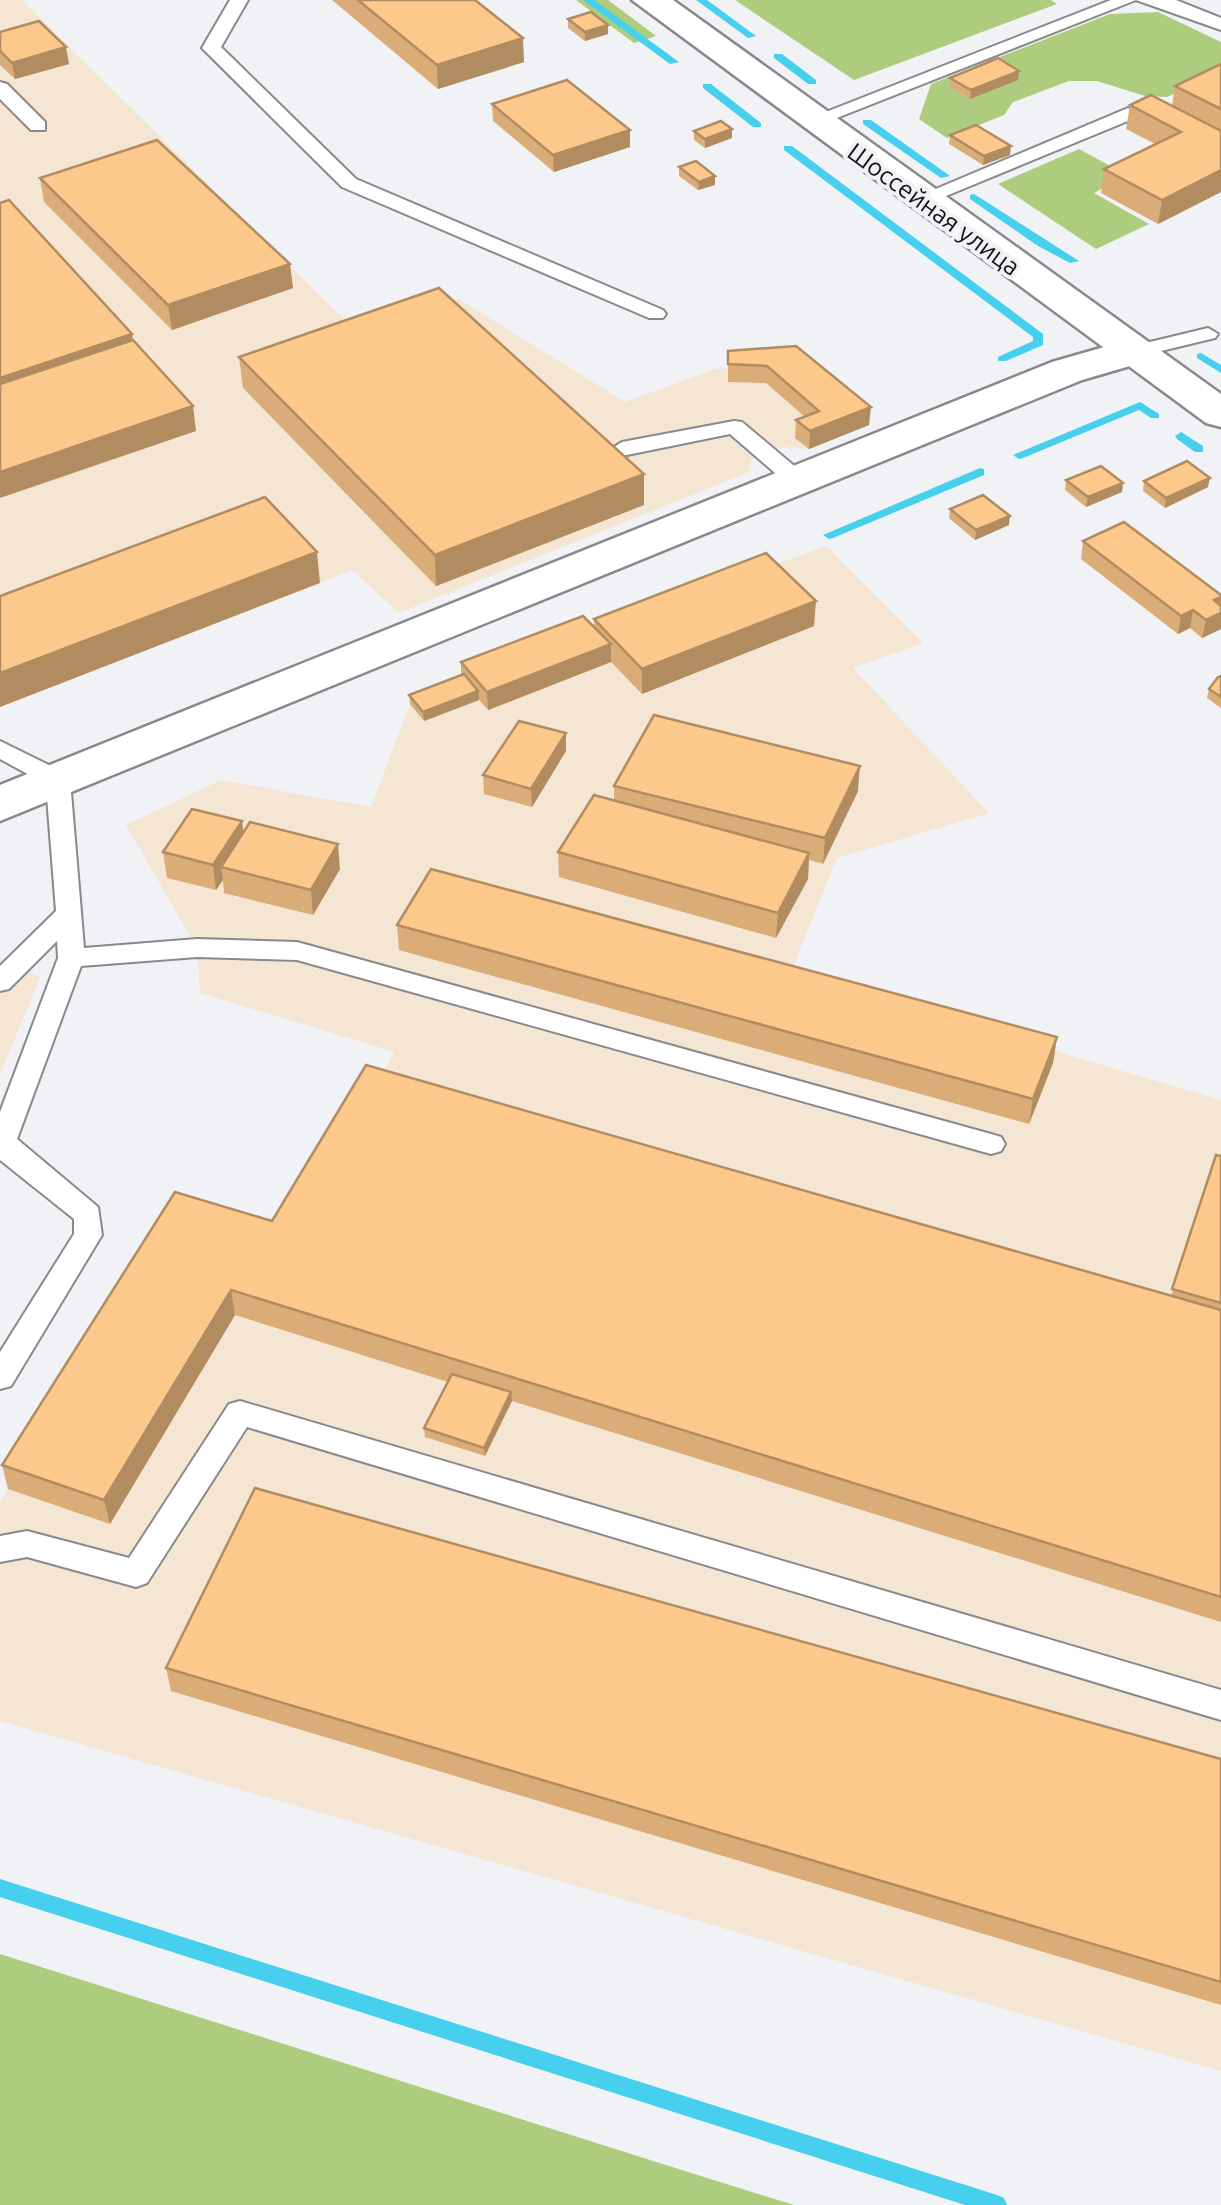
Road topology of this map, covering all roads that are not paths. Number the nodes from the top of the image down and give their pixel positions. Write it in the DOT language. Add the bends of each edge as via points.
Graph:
graph roads {
  1 [pos="239,0"];
  2 [pos="650,0"];
  3 [pos="1127,0"];
  4 [pos="1144,0"];
  5 [pos="1221,24"];
  6 [pos="0,88"];
  7 [pos="1128,114"];
  8 [pos="812,120"];
  9 [pos="38,126"];
  10 [pos="922,200"];
  11 [pos="656,314"];
  12 [pos="1208,334"];
  13 [pos="1132,352"];
  14 [pos="1221,414"];
  15 [pos="622,448"];
  16 [pos="798,480"];
  17 [pos="0,749"];
  18 [pos="58,780"];
  19 [pos="0,804"];
  20 [pos="69,914"];
  21 [pos="70,958"];
  22 [pos="0,982"];
  23 [pos="991,1144"];
  24 [pos="1,1145"];
  25 [pos="0,1376"];
  26 [pos="0,1549"];
  27 [pos="1221,1706"];
  1 -- 11 [label="lane" via="211,48 350,183"];
  2 -- 8 [label="street, Шоссейная улица"];
  3 -- 8 [label="lane"];
  4 -- 5 [label="lane"];
  6 -- 9 [label="lane"];
  7 -- 10 [label="lane"];
  8 -- 10 [label="street, Шоссейная улица"];
  10 -- 13 [label="street, Шоссейная улица"];
  12 -- 13 [label="lane"];
  13 -- 14 [label="street, Шоссейная улица"];
  13 -- 16 [label="street" via="1067,371"];
  15 -- 16 [label="lane" via="734,427"];
  16 -- 18 [label="street"];
  17 -- 18 [label="lane"];
  18 -- 19 [label="street"];
  18 -- 20 [label="lane"];
  20 -- 21 [label="lane"];
  20 -- 22 [label="lane"];
  21 -- 23 [label="lane" via="198,948 297,952"];
  21 -- 24 [label="lane"];
  24 -- 25 [label="lane" via="88,1216 88,1235"];
  26 -- 27 [label="lane" via="27,1544 136,1573 240,1412"];
}
